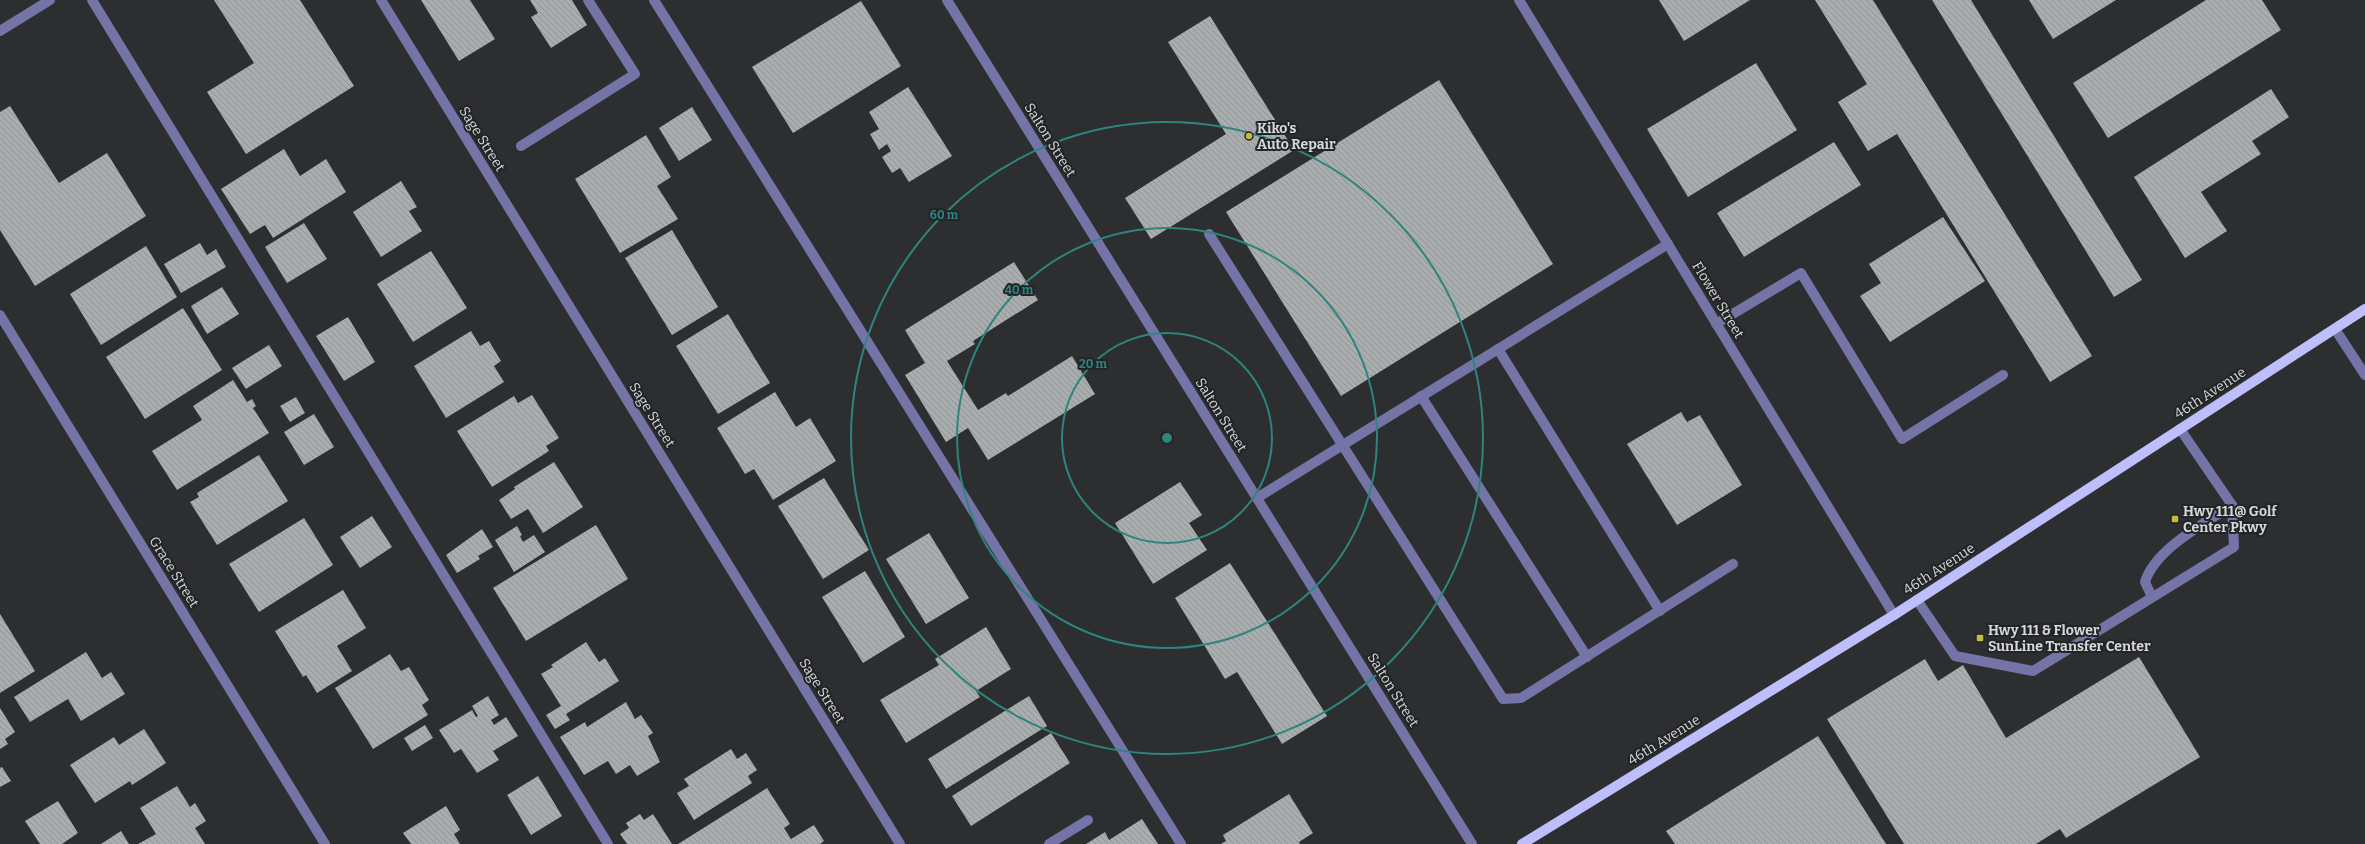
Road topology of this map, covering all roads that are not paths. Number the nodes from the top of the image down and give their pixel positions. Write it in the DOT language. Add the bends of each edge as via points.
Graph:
graph roads {
  1 [pos="50,0"];
  2 [pos="92,0"];
  3 [pos="381,0"];
  4 [pos="588,0"];
  5 [pos="654,0"];
  6 [pos="947,0"];
  7 [pos="1518,0"];
  8 [pos="0,31"];
  9 [pos="521,146"];
  10 [pos="1209,234"];
  11 [pos="1668,244"];
  12 [pos="2365,309"];
  13 [pos="0,315"];
  14 [pos="1716,324"];
  15 [pos="2335,329"];
  16 [pos="1498,349"];
  17 [pos="2004,375"];
  18 [pos="2365,375"];
  19 [pos="1421,396"];
  20 [pos="2180,429"];
  21 [pos="1344,445"];
  22 [pos="1257,498"];
  23 [pos="2232,505"];
  24 [pos="1733,564"];
  25 [pos="2152,597"];
  26 [pos="1917,600"];
  27 [pos="1660,611"];
  28 [pos="1894,615"];
  29 [pos="1587,657"];
  30 [pos="1088,820"];
  31 [pos="325,844"];
  32 [pos="608,844"];
  33 [pos="900,844"];
  34 [pos="1049,844"];
  35 [pos="1181,844"];
  36 [pos="1472,844"];
  37 [pos="1522,844"];
  1 -- 8 [label="street"];
  2 -- 32 [label="street"];
  3 -- 33 [label="street, Sage Street"];
  4 -- 9 [label="street" via="635,74"];
  5 -- 35 [label="street"];
  6 -- 22 [label="street, Salton Street"];
  7 -- 11 [label="street, Flower Street"];
  10 -- 21 [label="street"];
  11 -- 14 [label="street, Flower Street"];
  11 -- 16 [label="street"];
  12 -- 15 [label="main road, 46th Avenue"];
  13 -- 31 [label="street, Grace Street"];
  14 -- 17 [label="street" via="1801,274 1902,439"];
  14 -- 28 [label="street, Flower Street"];
  15 -- 18 [label="street"];
  15 -- 20 [label="main road, 46th Avenue"];
  16 -- 19 [label="street"];
  16 -- 27 [label="street"];
  19 -- 21 [label="street"];
  19 -- 29 [label="street"];
  20 -- 23 [label="street"];
  20 -- 26 [label="main road, 46th Avenue"];
  21 -- 22 [label="street"];
  21 -- 29 [label="street" via="1503,699 1521,698"];
  22 -- 36 [label="street, Salton Street"];
  23 -- 25 [label="street" via="2172,546 2148,573 2145,582"];
  23 -- 25 [label="street" via="2234,547"];
  24 -- 27 [label="street"];
  25 -- 26 [label="street" via="2033,671 1955,656"];
  26 -- 28 [label="main road, 46th Avenue"];
  27 -- 29 [label="street"];
  28 -- 37 [label="main road, 46th Avenue"];
  30 -- 34 [label="street"];
}
